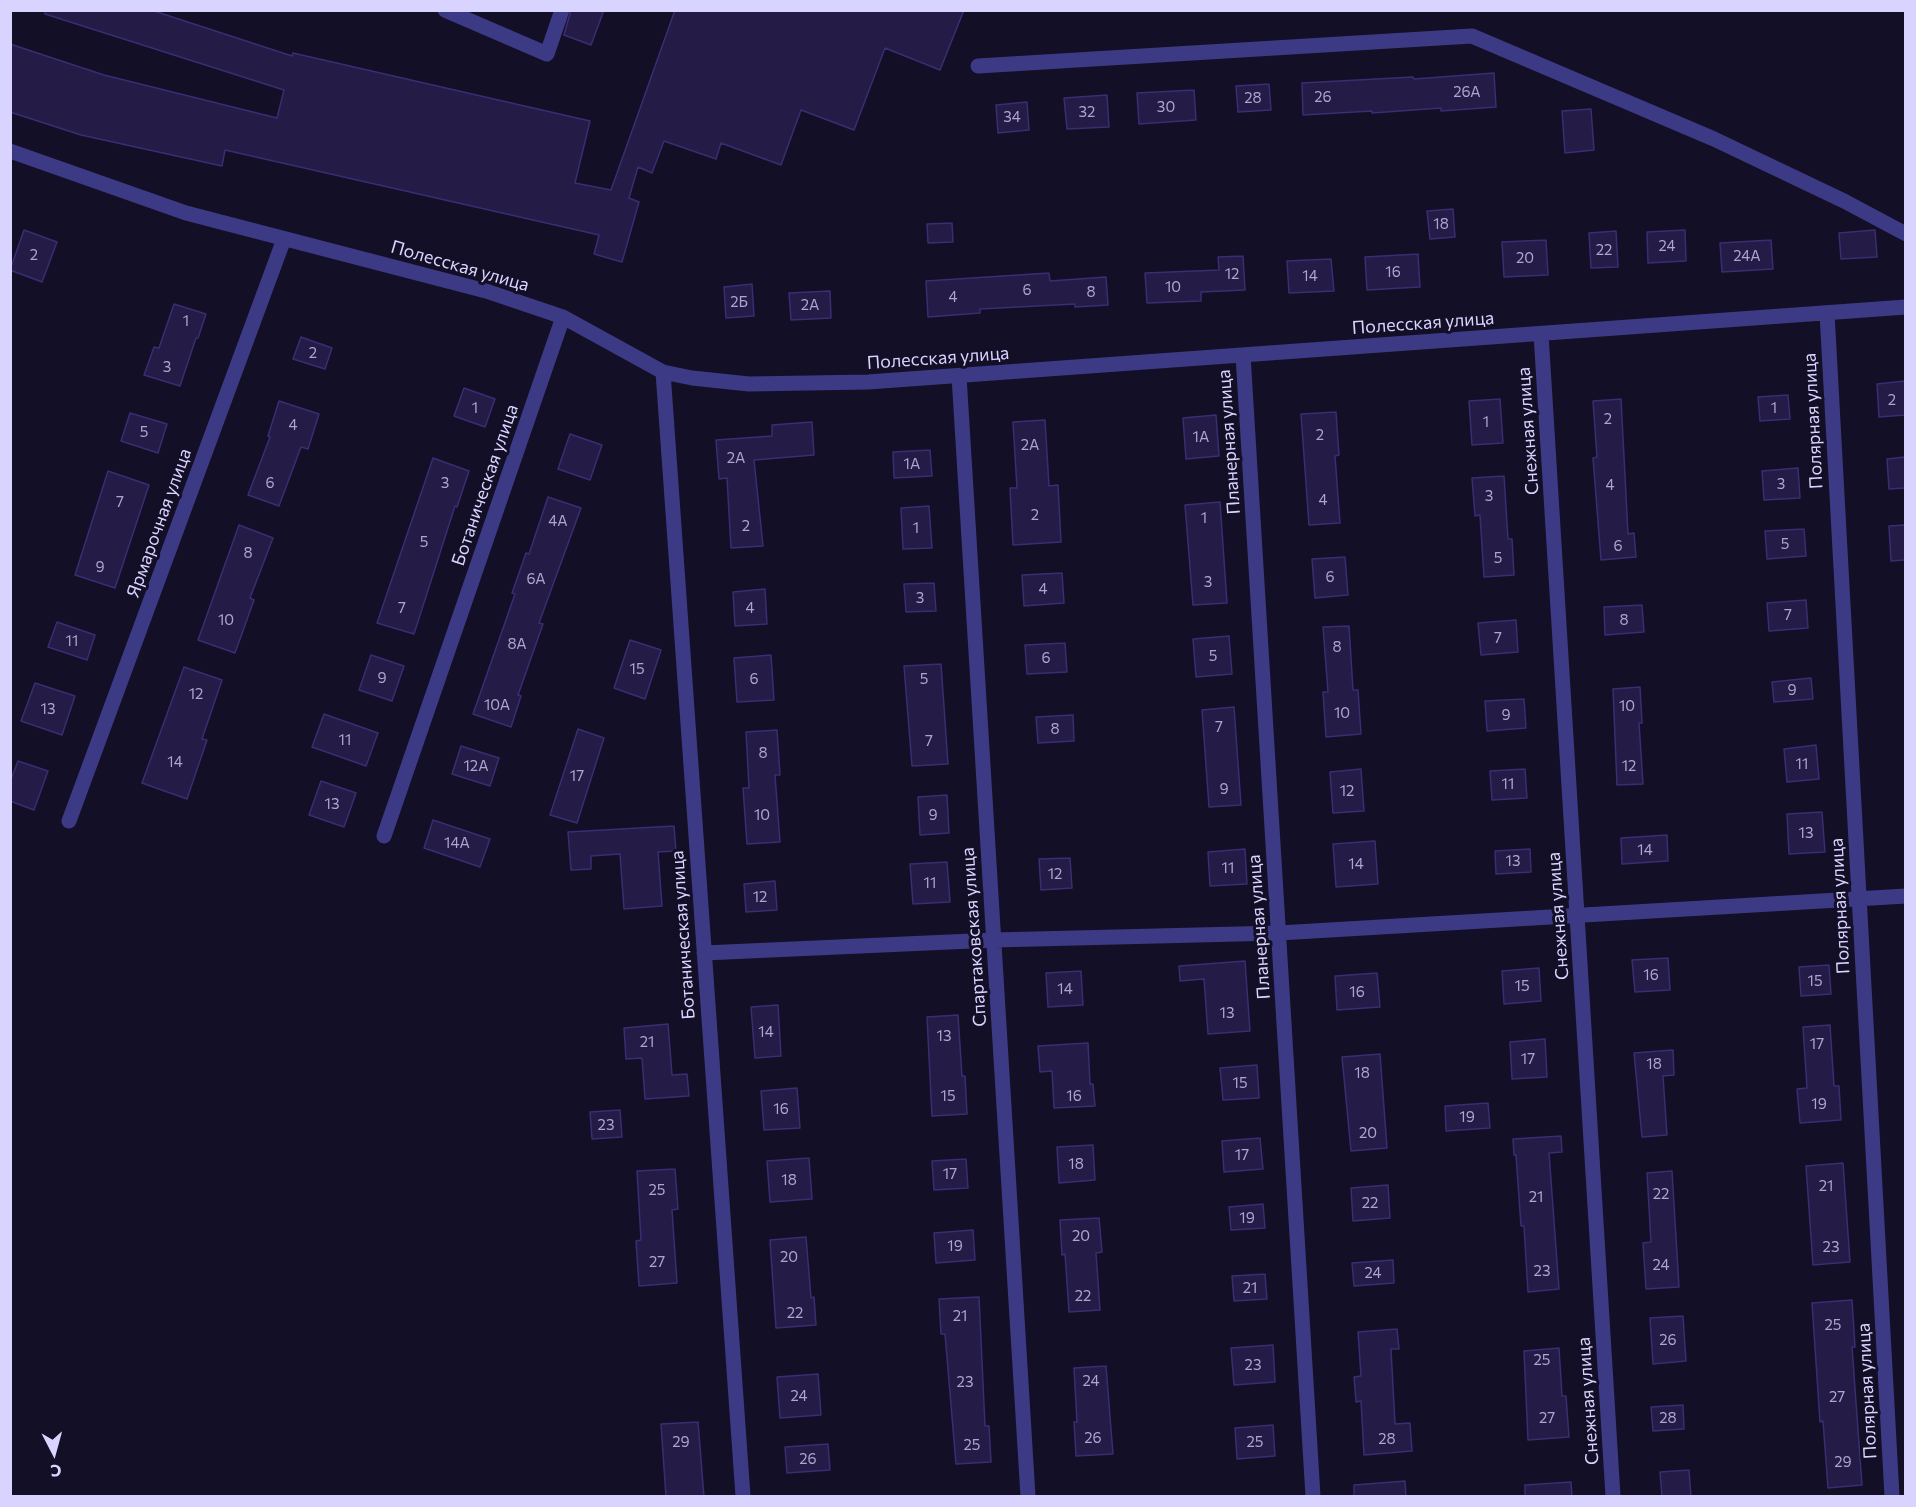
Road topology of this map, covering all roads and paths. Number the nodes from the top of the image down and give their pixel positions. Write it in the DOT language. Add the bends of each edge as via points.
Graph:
graph roads {
  1 [pos="446,10"];
  2 [pos="562,10"];
  3 [pos="464,14"];
  4 [pos="978,66"];
  5 [pos="10,151"];
  6 [pos="1905,234"];
  7 [pos="284,239"];
  8 [pos="1905,307"];
  9 [pos="1827,313"];
  10 [pos="563,317"];
  11 [pos="1541,334"];
  12 [pos="1243,356"];
  13 [pos="663,372"];
  14 [pos="959,376"];
  15 [pos="69,821"];
  16 [pos="384,836"];
  17 [pos="1905,896"];
  18 [pos="1859,899"];
  19 [pos="1577,915"];
  20 [pos="1279,933"];
  21 [pos="994,940"];
  22 [pos="704,953"];
  23 [pos="743,1497"];
  24 [pos="1028,1497"];
  25 [pos="1313,1497"];
  26 [pos="1613,1497"];
  27 [pos="1892,1497"];
  1 -- 3 [label="street"];
  2 -- 3 [label="street" via="547,54"];
  4 -- 6 [label="street" via="1472,36 1714,139"];
  5 -- 7 [label="street, Полесская улица" via="186,213"];
  7 -- 10 [label="street, Полесская улица" via="486,291"];
  7 -- 15 [label="street, Ярмарочная улица"];
  8 -- 9 [label="street, Полесская улица"];
  9 -- 11 [label="street, Полесская улица"];
  9 -- 18 [label="street, Полярная улица"];
  10 -- 13 [label="street, Полесская улица"];
  10 -- 16 [label="street, Ботаническая улица"];
  11 -- 12 [label="street, Полесская улица"];
  11 -- 19 [label="street, Снежная улица"];
  12 -- 14 [label="street, Полесская улица"];
  12 -- 20 [label="street, Планерная улица"];
  13 -- 14 [label="street, Полесская улица" via="749,384"];
  13 -- 22 [label="street, Ботаническая улица"];
  14 -- 21 [label="street, Спартаковская улица"];
  17 -- 18 [label="street"];
  18 -- 19 [label="street"];
  18 -- 27 [label="street, Полярная улица"];
  19 -- 20 [label="street"];
  19 -- 26 [label="street, Снежная улица"];
  20 -- 21 [label="street"];
  20 -- 25 [label="street, Планерная улица"];
  21 -- 22 [label="street"];
  21 -- 24 [label="street, Спартаковская улица"];
  22 -- 23 [label="street, Ботаническая улица"];
}
